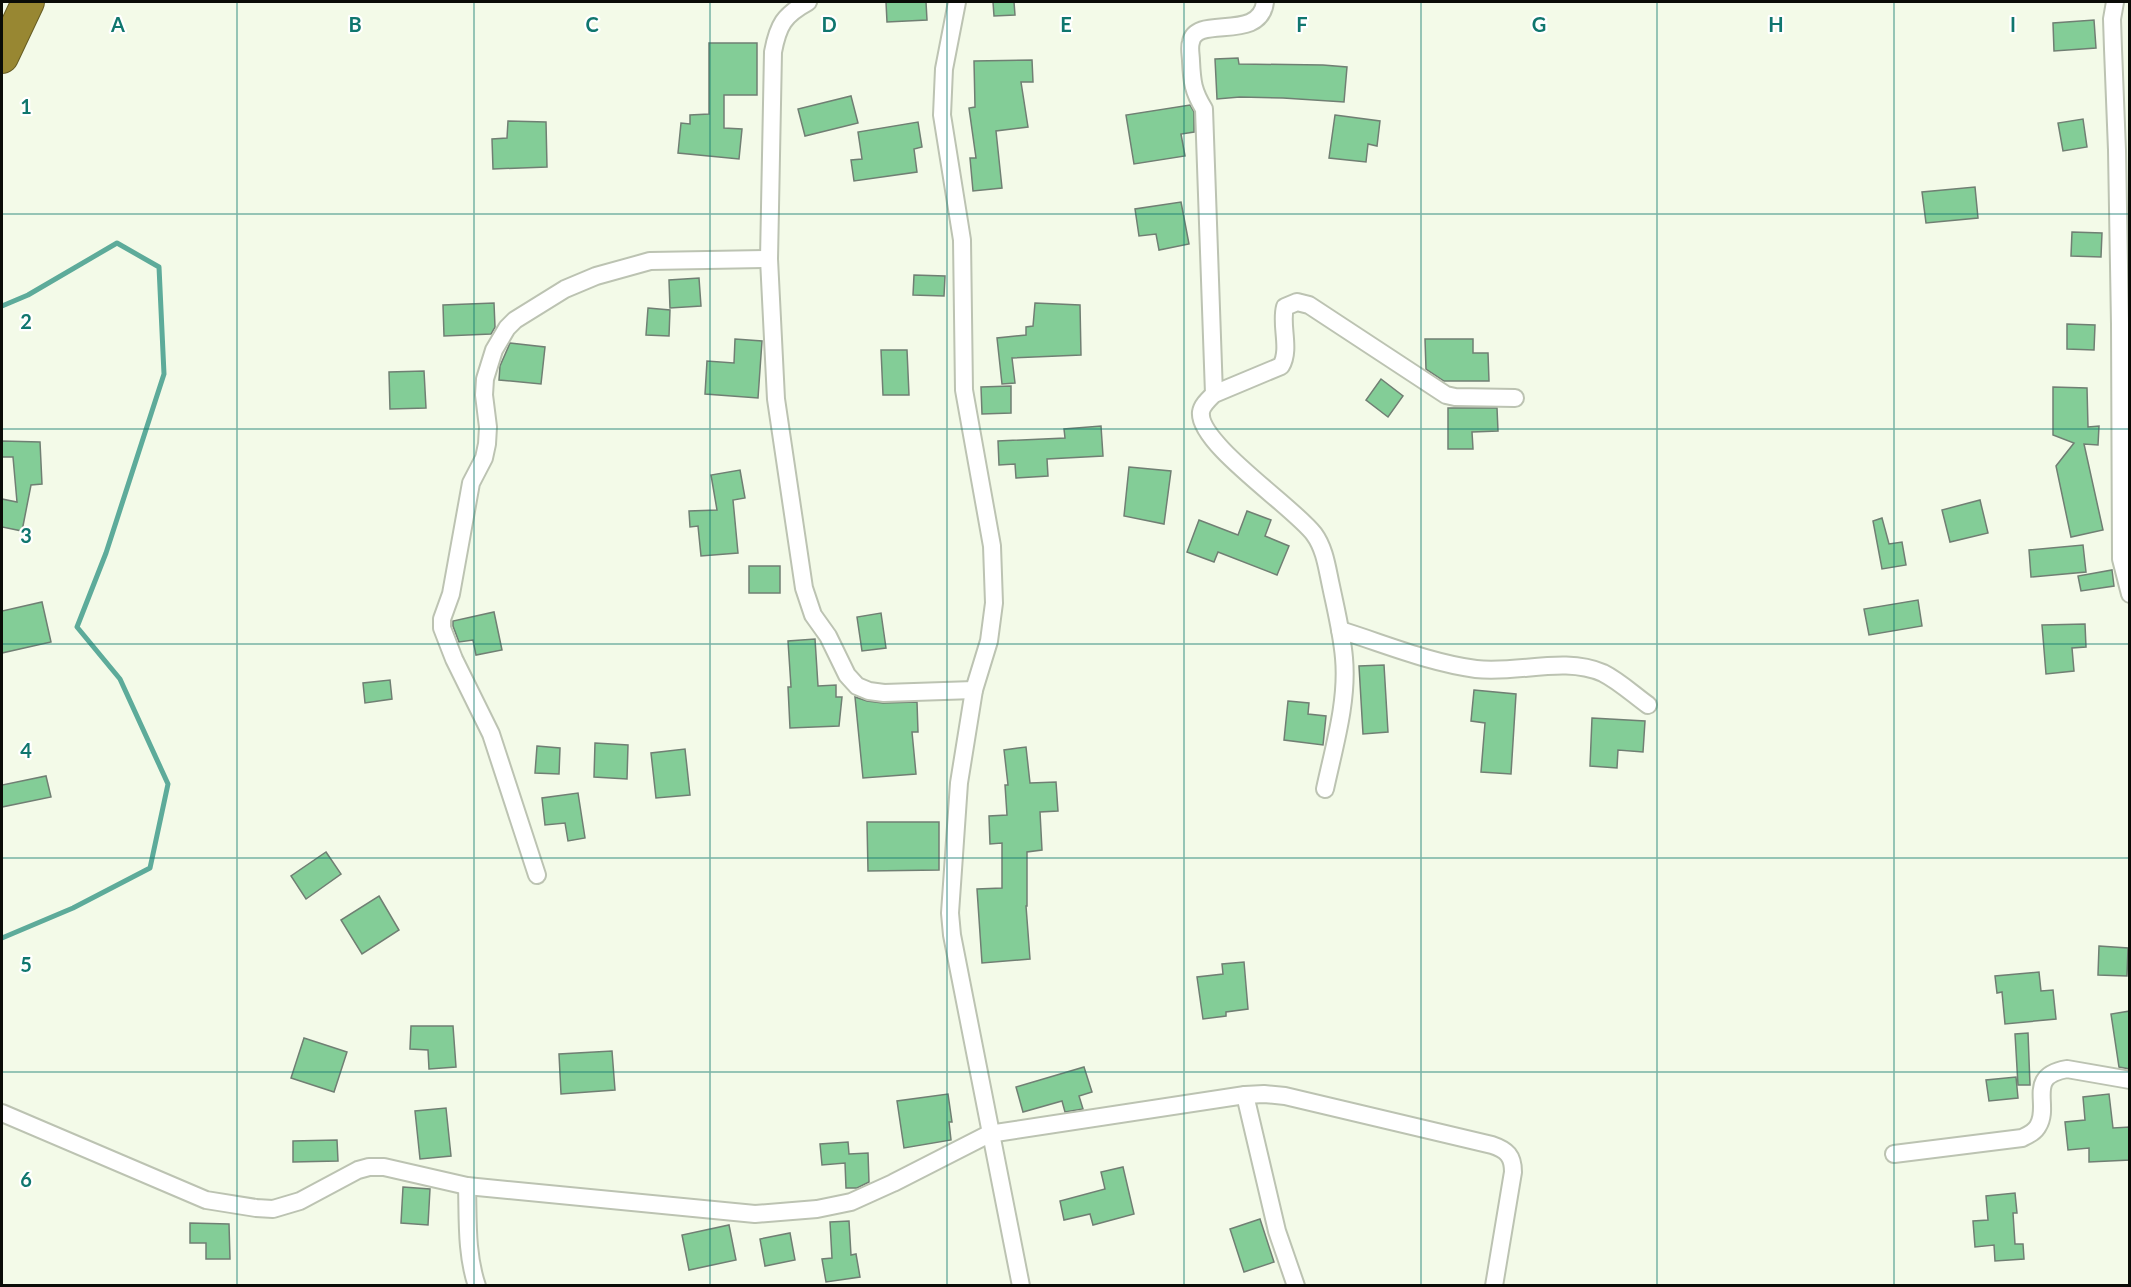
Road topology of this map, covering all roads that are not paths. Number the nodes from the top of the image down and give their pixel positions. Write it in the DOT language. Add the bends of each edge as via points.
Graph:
graph roads {
  1 [pos="28,2"];
  2 [pos="808,2"];
  3 [pos="957,2"];
  4 [pos="1266,2"];
  5 [pos="2115,2"];
  6 [pos="2,57"];
  7 [pos="769,259"];
  8 [pos="1214,394"];
  9 [pos="1515,398"];
  10 [pos="2130,594"];
  11 [pos="1340,630"];
  12 [pos="974,690"];
  13 [pos="1648,705"];
  14 [pos="1325,789"];
  15 [pos="537,874"];
  16 [pos="2130,1080"];
  17 [pos="1245,1095"];
  18 [pos="2,1113"];
  19 [pos="989,1134"];
  20 [pos="1894,1154"];
  21 [pos="467,1186"];
  22 [pos="477,1286"];
  23 [pos="1021,1286"];
  24 [pos="1296,1286"];
  25 [pos="1494,1286"];
  1 -- 6 [label="highway"];
  2 -- 7 [label="street" via="783,20 773,52"];
  3 -- 12 [label="street" via="944,69 942,115 962,240 964,390 994,577 989,641"];
  4 -- 8 [label="street" via="1251,22 1204,30 1190,42 1193,90 1204,109"];
  5 -- 10 [label="street" via="2121,559"];
  7 -- 12 [label="street" via="776,399 804,588 813,615 857,686 884,693"];
  7 -- 15 [label="street" via="650,261 596,276 565,289 515,320 488,364 484,387 487,444 471,483 442,628 491,734"];
  8 -- 9 [label="street" via="1281,366 1285,351 1283,313 1285,307 1297,302 1309,305 1446,395"];
  8 -- 11 [label="street" via="1201,412 1208,433 1315,534 1323,551"];
  11 -- 13 [label="street" via="1476,669 1586,668 1603,673"];
  11 -- 14 [label="street" via="1344,685"];
  12 -- 19 [label="street" via="959,783 950,913"];
  16 -- 20 [label="street" via="2057,1071 2045,1082 2038,1126 2022,1138"];
  17 -- 19 [label="street"];
  17 -- 24 [label="street" via="1277,1231"];
  17 -- 25 [label="street" via="1285,1096 1503,1148 1513,1162 1513,1172"];
  18 -- 21 [label="street" via="206,1200 226,1204 273,1209 300,1201 369,1167"];
  19 -- 21 [label="street" via="851,1202 817,1209 755,1214"];
  19 -- 23 [label="street"];
  21 -- 22 [label="street" via="469,1246"];
}
